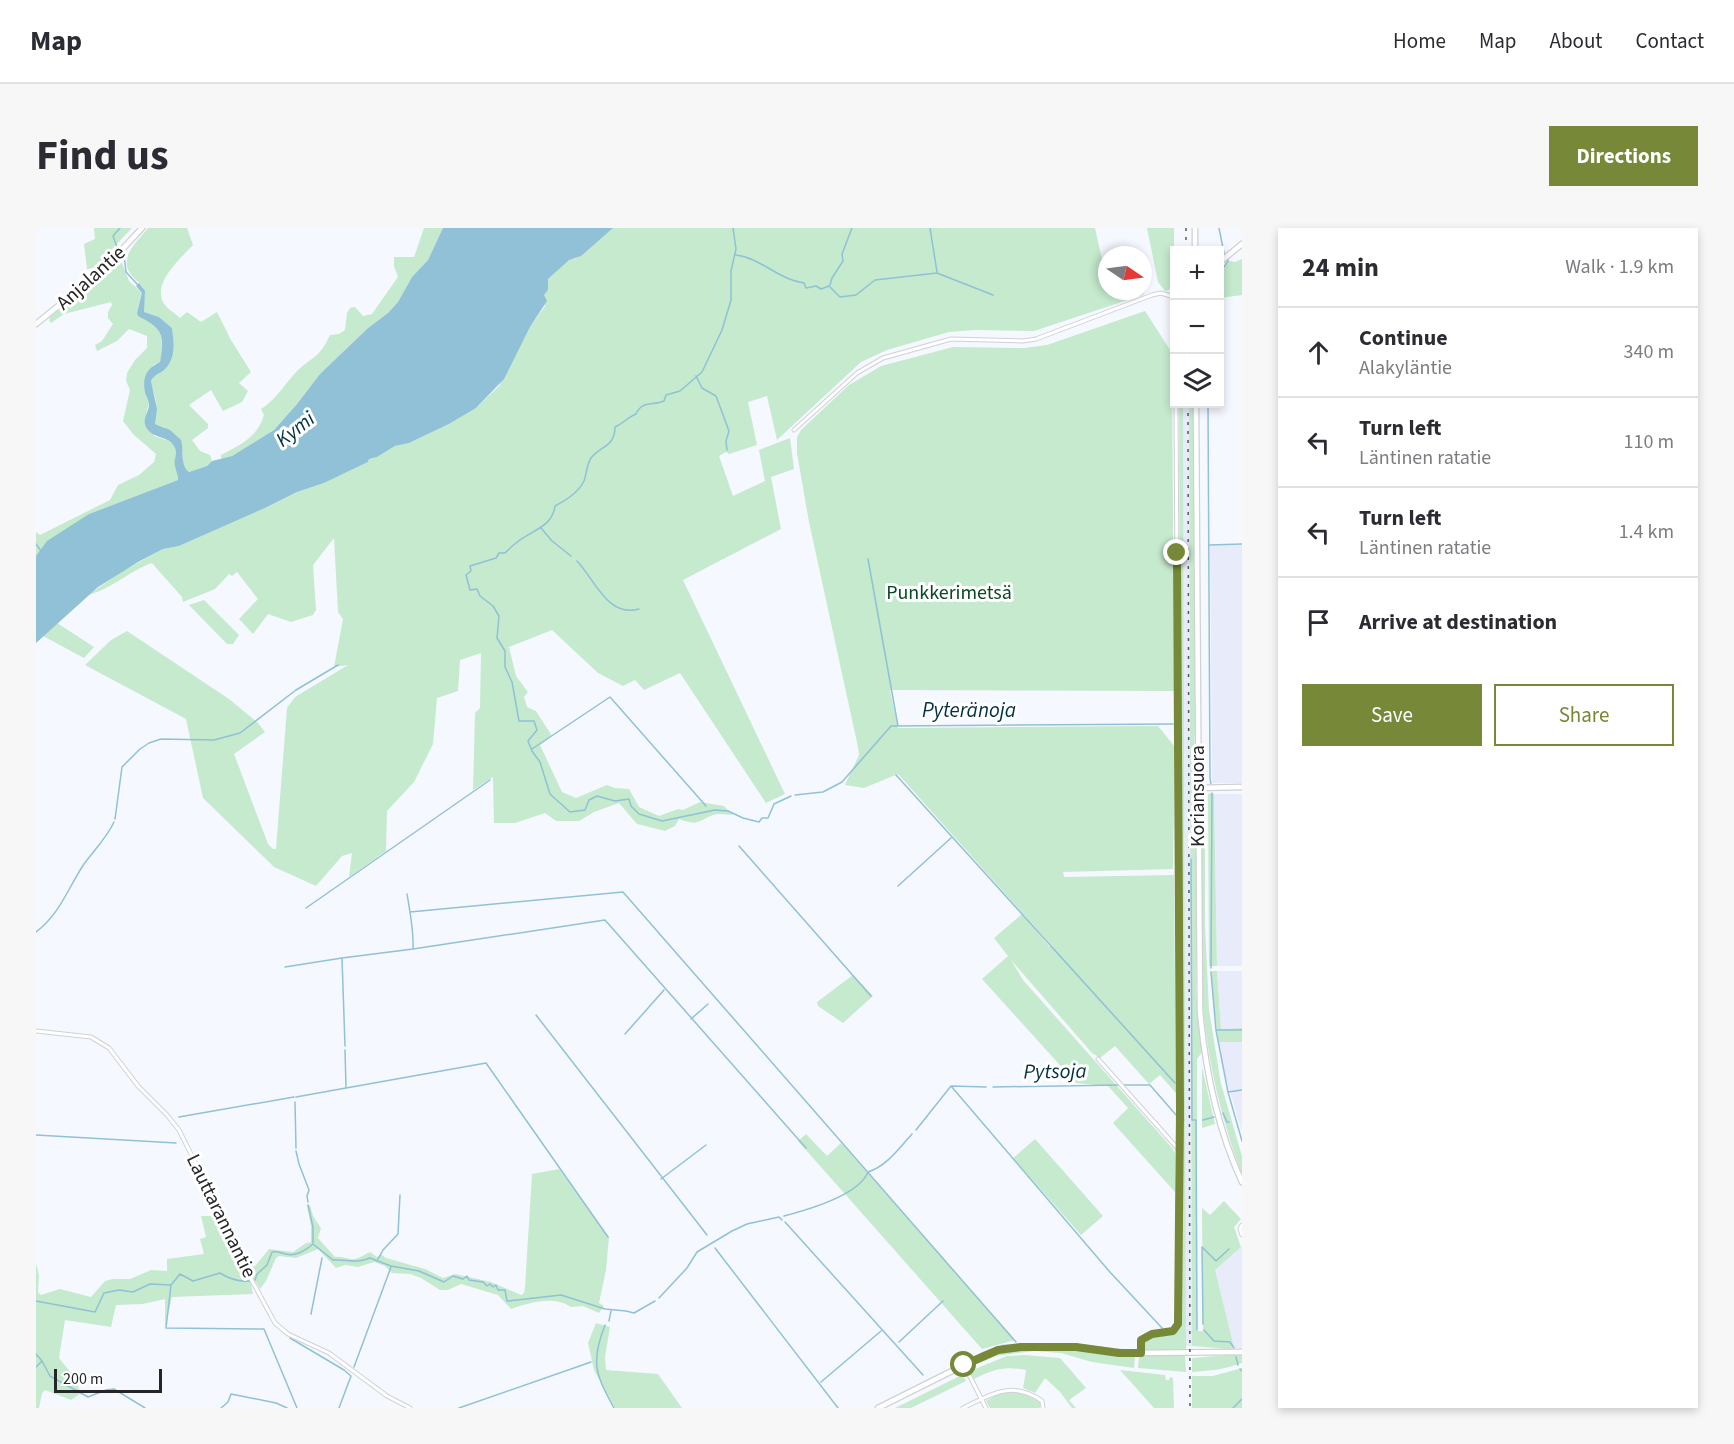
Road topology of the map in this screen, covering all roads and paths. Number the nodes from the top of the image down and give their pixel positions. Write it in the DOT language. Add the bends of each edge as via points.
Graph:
graph roads {
  1 [pos="142,228"];
  2 [pos="1195,228"];
  3 [pos="1242,244"];
  4 [pos="1195,246"];
  5 [pos="1224,259"];
  6 [pos="1170,296"];
  7 [pos="36,324"];
  8 [pos="1176,408"];
  9 [pos="1196,408"];
  10 [pos="794,430"];
  11 [pos="1242,787"];
  12 [pos="1198,788"];
  13 [pos="36,1031"];
  14 [pos="1098,1059"];
  15 [pos="1179,1150"];
  16 [pos="1242,1182"];
  17 [pos="1242,1225"];
  18 [pos="1242,1235"];
  19 [pos="1242,1352"];
  20 [pos="1141,1353"];
  21 [pos="964,1365"];
  22 [pos="981,1399"];
  23 [pos="410,1408"];
  24 [pos="878,1408"];
  25 [pos="963,1408"];
  26 [pos="986,1408"];
  27 [pos="1043,1408"];
  1 -- 7 [label="main road, Anjalantie" via="104,268"];
  2 -- 4 [label="main road"];
  3 -- 5 [label="main road"];
  6 -- 10 [label="street" via="1152,295 1036,339 951,339 883,358 857,373"];
  8 -- 15 [label="street"];
  9 -- 12 [label="main road, Koriansuora"];
  11 -- 12 [label="main road"];
  12 -- 16 [label="main road, Koriansuora" via="1201,1023 1217,1108"];
  13 -- 23 [label="street, Lauttarannantie" via="83,1035 102,1042 116,1055 138,1086 179,1130 271,1318 282,1331 320,1348"];
  14 -- 15 [label="street"];
  15 -- 20 [label="street" via="1178,1324 1173,1331 1141,1340"];
  17 -- 18 [label="street"];
  19 -- 20 [label="main road"];
  20 -- 21 [label="main road" via="1021,1347 998,1350"];
  21 -- 22 [label="street"];
  21 -- 24 [label="main road"];
  22 -- 25 [label="street"];
  22 -- 26 [label="street"];
  22 -- 27 [label="street" via="1002,1390 1019,1390 1040,1399"];
}
